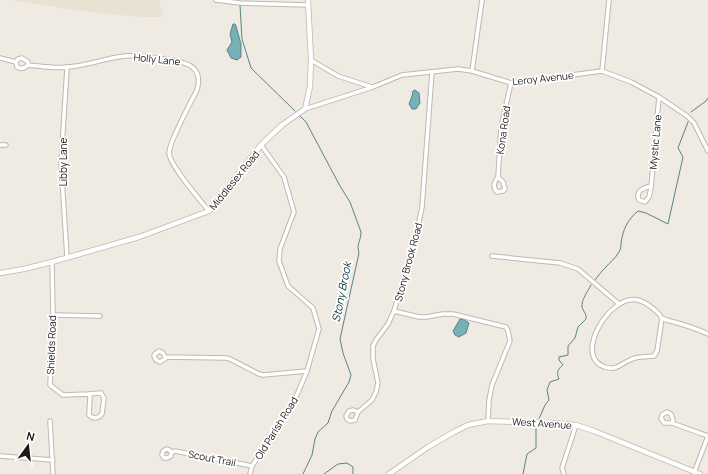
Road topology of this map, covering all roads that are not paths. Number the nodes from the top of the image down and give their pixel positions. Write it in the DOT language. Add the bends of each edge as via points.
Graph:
graph roads {
  1 [pos="216,0"];
  2 [pos="482,0"];
  3 [pos="609,0"];
  4 [pos="308,2"];
  5 [pos="0,58"];
  6 [pos="311,60"];
  7 [pos="16,62"];
  8 [pos="28,65"];
  9 [pos="67,68"];
  10 [pos="602,70"];
  11 [pos="472,71"];
  12 [pos="432,72"];
  13 [pos="511,83"];
  14 [pos="373,87"];
  15 [pos="660,97"];
  16 [pos="305,109"];
  17 [pos="0,145"];
  18 [pos="6,145"];
  19 [pos="262,145"];
  20 [pos="708,151"];
  21 [pos="498,177"];
  22 [pos="651,186"];
  23 [pos="209,211"];
  24 [pos="492,256"];
  25 [pos="67,257"];
  26 [pos="52,262"];
  27 [pos="0,273"];
  28 [pos="619,304"];
  29 [pos="394,311"];
  30 [pos="53,315"];
  31 [pos="100,316"];
  32 [pos="662,318"];
  33 [pos="708,334"];
  34 [pos="165,357"];
  35 [pos="307,371"];
  36 [pos="88,394"];
  37 [pos="358,412"];
  38 [pos="50,421"];
  39 [pos="488,421"];
  40 [pos="672,423"];
  41 [pos="576,425"];
  42 [pos="708,436"];
  43 [pos="171,453"];
  44 [pos="0,456"];
  45 [pos="53,460"];
  46 [pos="252,466"];
  47 [pos="694,473"];
  48 [pos="53,474"];
  49 [pos="250,474"];
  50 [pos="389,474"];
  51 [pos="564,474"];
  52 [pos="700,474"];
  1 -- 4 [label="street" via="240,3"];
  2 -- 11 [label="street"];
  3 -- 10 [label="street"];
  4 -- 6 [label="main road"];
  5 -- 7 [label="street, Holly Lane"];
  6 -- 14 [label="street" via="338,76"];
  6 -- 16 [label="main road" via="310,87"];
  7 -- 8 [label="street, Holly Lane" via="18,68"];
  7 -- 8 [label="street, Holly Lane" via="22,58"];
  8 -- 9 [label="street, Holly Lane"];
  9 -- 23 [label="street, Holly Lane" via="124,56 190,64 197,72 199,84 170,153 174,167"];
  9 -- 25 [label="street, Libby Lane" via="61,163"];
  10 -- 13 [label="street, Leroy Avenue"];
  10 -- 15 [label="street"];
  11 -- 12 [label="street, Leroy Avenue" via="458,69"];
  11 -- 13 [label="street, Leroy Avenue"];
  12 -- 14 [label="street, Leroy Avenue" via="402,75"];
  12 -- 29 [label="street, Stony Brook Road" via="422,207"];
  13 -- 21 [label="street, Kona Road" via="501,127"];
  14 -- 16 [label="street, Leroy Avenue"];
  15 -- 20 [label="street" via="694,123"];
  15 -- 22 [label="street, Mystic Lane"];
  16 -- 19 [label="main road, Middlesex Road" via="282,125"];
  17 -- 18 [label="street"];
  19 -- 23 [label="main road, Middlesex Road"];
  19 -- 35 [label="street, Old Parish Road" via="284,177 294,212 280,249 279,262 288,286 314,308 319,329"];
  22 -- 22 [label="street, Mystic Lane" via="647,200 639,200 639,192 644,187"];
  23 -- 25 [label="main road, Middlesex Road" via="139,237"];
  24 -- 28 [label="street" via="571,266"];
  25 -- 26 [label="main road, Middlesex Road"];
  26 -- 27 [label="main road, Middlesex Road"];
  26 -- 30 [label="street, Shields Road"];
  28 -- 32 [label="street" via="626,300 637,300 651,307"];
  28 -- 32 [label="street" via="600,323 593,340 592,351 596,360 604,367 617,368 630,360 654,356"];
  29 -- 37 [label="street" via="373,346 378,387 372,400"];
  29 -- 39 [label="street, Stony Brook Road" via="426,318 453,314 506,327 510,341 492,385"];
  30 -- 31 [label="street"];
  30 -- 36 [label="street, Shields Road" via="50,385 63,396"];
  32 -- 33 [label="street"];
  34 -- 35 [label="street" via="226,358 264,375"];
  35 -- 46 [label="street, Old Parish Road" via="293,404"];
  36 -- 36 [label="street, Shields Road" via="89,415 98,418 102,414 104,398 101,393"];
  38 -- 45 [label="street"];
  39 -- 41 [label="main road, West Avenue"];
  39 -- 50 [label="main road, West Avenue" via="468,425 454,432"];
  40 -- 42 [label="street"];
  41 -- 47 [label="main road, West Avenue"];
  41 -- 51 [label="street" via="562,468"];
  42 -- 47 [label="street"];
  43 -- 46 [label="street, Scout Trail" via="183,452"];
  44 -- 45 [label="street"];
  45 -- 48 [label="street"];
  46 -- 49 [label="street, Old Parish Road"];
  47 -- 52 [label="main road, West Avenue"];
}
